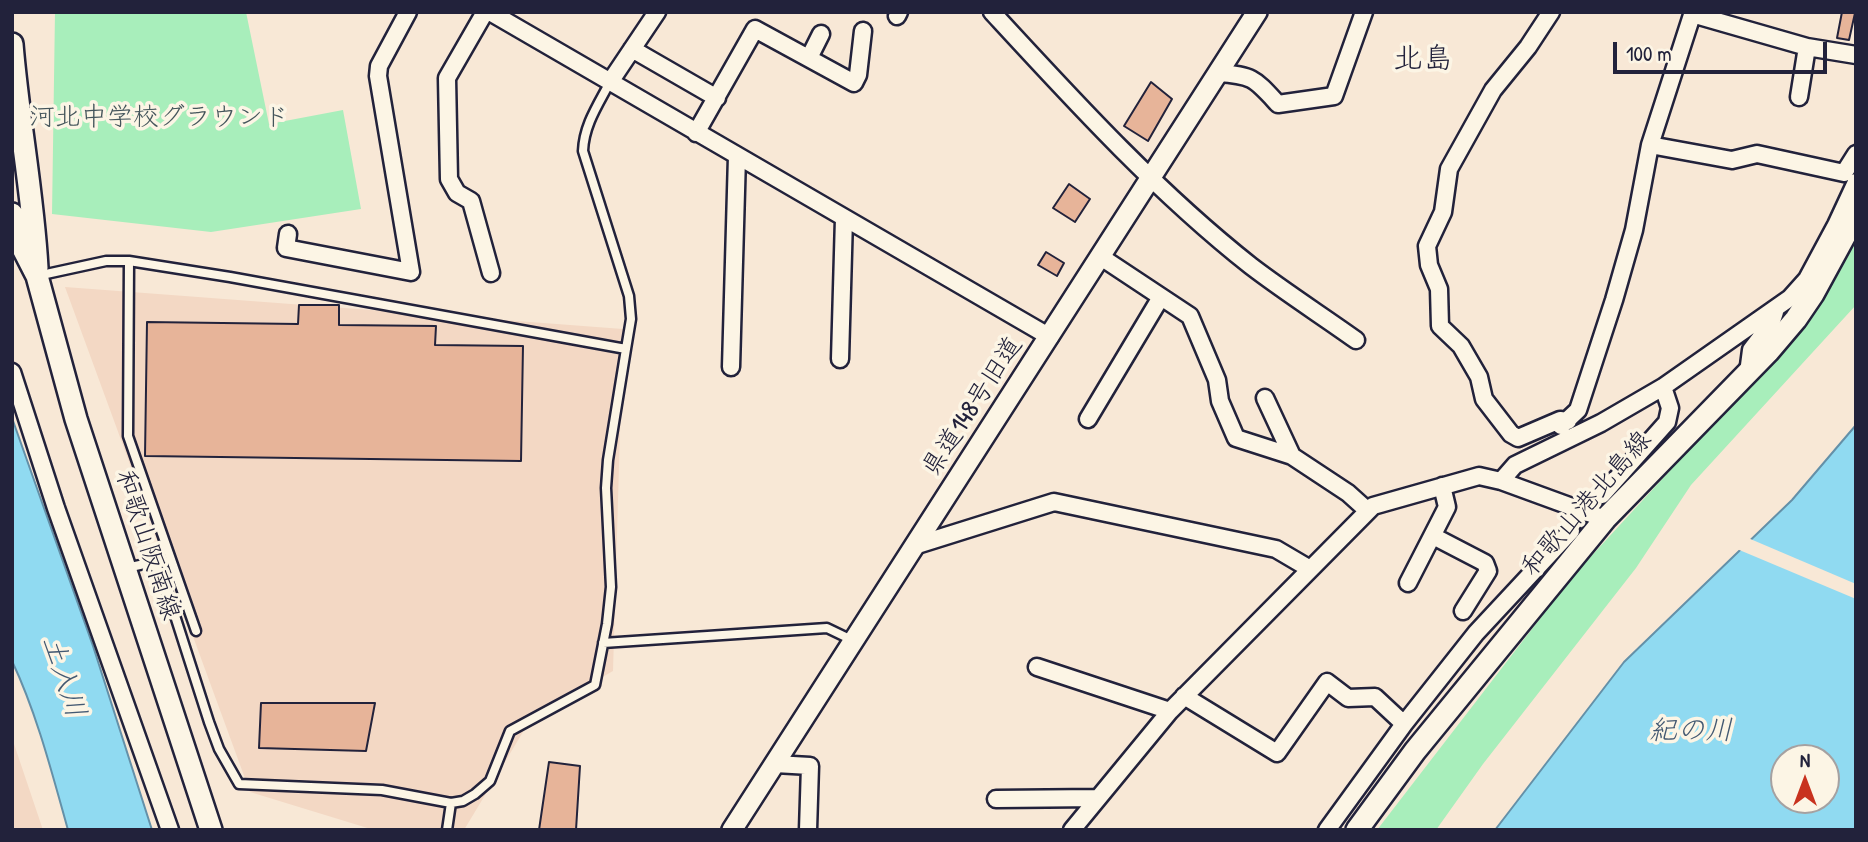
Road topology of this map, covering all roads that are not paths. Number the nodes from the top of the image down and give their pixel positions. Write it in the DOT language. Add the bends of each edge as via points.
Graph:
graph roads {
  1 [pos="408,12"];
  2 [pos="487,12"];
  3 [pos="657,12"];
  4 [pos="992,12"];
  5 [pos="1257,12"];
  6 [pos="1364,12"];
  7 [pos="1551,12"];
  8 [pos="1692,13"];
  9 [pos="863,31"];
  10 [pos="821,34"];
  11 [pos="12,44"];
  12 [pos="1807,47"];
  13 [pos="632,49"];
  14 [pos="1856,55"];
  15 [pos="809,58"];
  16 [pos="1218,72"];
  17 [pos="610,82"];
  18 [pos="1799,97"];
  19 [pos="717,98"];
  20 [pos="696,133"];
  21 [pos="1650,145"];
  22 [pos="1856,154"];
  23 [pos="737,156"];
  24 [pos="1150,178"];
  25 [pos="1856,182"];
  26 [pos="12,214"];
  27 [pos="1856,215"];
  28 [pos="844,218"];
  29 [pos="288,234"];
  30 [pos="1101,257"];
  31 [pos="129,261"];
  32 [pos="491,273"];
  33 [pos="37,276"];
  34 [pos="1161,297"];
  35 [pos="1776,310"];
  36 [pos="1050,337"];
  37 [pos="1356,340"];
  38 [pos="626,349"];
  39 [pos="840,359"];
  40 [pos="731,367"];
  41 [pos="12,372"];
  42 [pos="1748,373"];
  43 [pos="1663,387"];
  44 [pos="1265,398"];
  45 [pos="1088,419"];
  46 [pos="1568,421"];
  47 [pos="1537,453"];
  48 [pos="1292,456"];
  49 [pos="1501,481"];
  50 [pos="1442,486"];
  51 [pos="1602,495"];
  52 [pos="1367,511"];
  53 [pos="1605,520"];
  54 [pos="1571,531"];
  55 [pos="1433,536"];
  56 [pos="916,545"];
  57 [pos="126,568"];
  58 [pos="1310,569"];
  59 [pos="1408,583"];
  60 [pos="1463,611"];
  61 [pos="196,631"];
  62 [pos="854,641"];
  63 [pos="603,643"];
  64 [pos="1037,667"];
  65 [pos="1184,696"];
  66 [pos="1170,711"];
  67 [pos="1404,724"];
  68 [pos="775,764"];
  69 [pos="1098,798"];
  70 [pos="996,799"];
  71 [pos="452,803"];
  72 [pos="170,830"];
  73 [pos="211,830"];
  74 [pos="447,830"];
  75 [pos="732,830"];
  76 [pos="808,830"];
  77 [pos="1072,830"];
  78 [pos="1327,830"];
  79 [pos="1357,830"];
  1 -- 29 [label="street" via="378,76 411,272 286,248"];
  2 -- 17 [label="street"];
  2 -- 32 [label="street" via="447,78 447,90 449,179 457,193 471,201"];
  3 -- 13 [label="street"];
  4 -- 24 [label="street"];
  5 -- 16 [label="street, 県道148号旧道"];
  6 -- 16 [label="street" via="1334,96 1278,104 1253,78"];
  7 -- 46 [label="street" via="1493,90 1455,156 1443,212 1427,246 1439,289 1440,326 1461,346 1479,377 1484,399 1511,434 1518,438 1560,420"];
  8 -- 12 [label="street"];
  8 -- 21 [label="street"];
  9 -- 15 [label="street" via="854,83"];
  10 -- 15 [label="street"];
  11 -- 33 [label="main road, 和歌山阪南線"];
  12 -- 14 [label="street"];
  12 -- 18 [label="street"];
  13 -- 17 [label="street"];
  13 -- 19 [label="street"];
  15 -- 19 [label="street" via="755,29"];
  16 -- 24 [label="street, 県道148号旧道"];
  17 -- 20 [label="street"];
  17 -- 38 [label="lane" via="589,122 583,151 629,296"];
  19 -- 20 [label="street"];
  20 -- 23 [label="street"];
  21 -- 22 [label="street" via="1732,160 1757,154 1844,173"];
  21 -- 46 [label="street" via="1634,230 1614,300 1578,410"];
  23 -- 28 [label="street"];
  23 -- 40 [label="street"];
  24 -- 30 [label="street, 県道148号旧道"];
  24 -- 37 [label="street" via="1251,266"];
  25 -- 35 [label="street" via="1807,278"];
  26 -- 33 [label="main road, 和歌山阪南線" via="16,235"];
  27 -- 42 [label="main road, 和歌山港北島線" via="1813,294"];
  28 -- 36 [label="street"];
  28 -- 39 [label="street"];
  30 -- 34 [label="street"];
  30 -- 36 [label="street, 県道148号旧道"];
  31 -- 33 [label="lane" via="106,261"];
  31 -- 38 [label="lane"];
  31 -- 61 [label="lane" via="128,436"];
  33 -- 57 [label="main road, 和歌山阪南線" via="76,419"];
  34 -- 45 [label="street"];
  34 -- 48 [label="street" via="1190,316 1236,438"];
  35 -- 42 [label="street" via="1751,350"];
  35 -- 43 [label="street"];
  36 -- 56 [label="street, 県道148号旧道"];
  38 -- 63 [label="lane" via="608,460 611,587"];
  41 -- 72 [label="street"];
  42 -- 53 [label="main road, 和歌山港北島線"];
  43 -- 47 [label="street"];
  43 -- 51 [label="street" via="1670,408 1667,422"];
  44 -- 48 [label="street"];
  46 -- 47 [label="street" via="1538,442"];
  47 -- 49 [label="street" via="1515,465"];
  48 -- 52 [label="street"];
  49 -- 50 [label="street" via="1479,477"];
  49 -- 53 [label="street"];
  50 -- 52 [label="street"];
  50 -- 55 [label="street" via="1447,507"];
  52 -- 58 [label="street"];
  53 -- 79 [label="main road, 和歌山港北島線" via="1415,751"];
  54 -- 67 [label="street" via="1476,634"];
  55 -- 59 [label="street"];
  55 -- 60 [label="street" via="1485,563 1488,571"];
  56 -- 58 [label="street" via="1054,502 1276,549"];
  56 -- 62 [label="street, 県道148号旧道"];
  57 -- 71 [label="lane" via="149,563 161,572 212,731 239,784 382,790"];
  57 -- 73 [label="main road, 和歌山阪南線"];
  58 -- 65 [label="street"];
  62 -- 63 [label="lane" via="827,628"];
  62 -- 68 [label="street, 県道148号旧道"];
  63 -- 71 [label="lane" via="595,685 510,731 490,781 463,801"];
  64 -- 66 [label="street"];
  65 -- 66 [label="street"];
  65 -- 67 [label="street" via="1277,753 1327,682 1348,698 1375,697"];
  66 -- 69 [label="street"];
  67 -- 78 [label="street"];
  68 -- 75 [label="street, 県道148号旧道"];
  68 -- 76 [label="street" via="810,766"];
  69 -- 70 [label="street"];
  69 -- 77 [label="street"];
  71 -- 74 [label="lane"];
}
